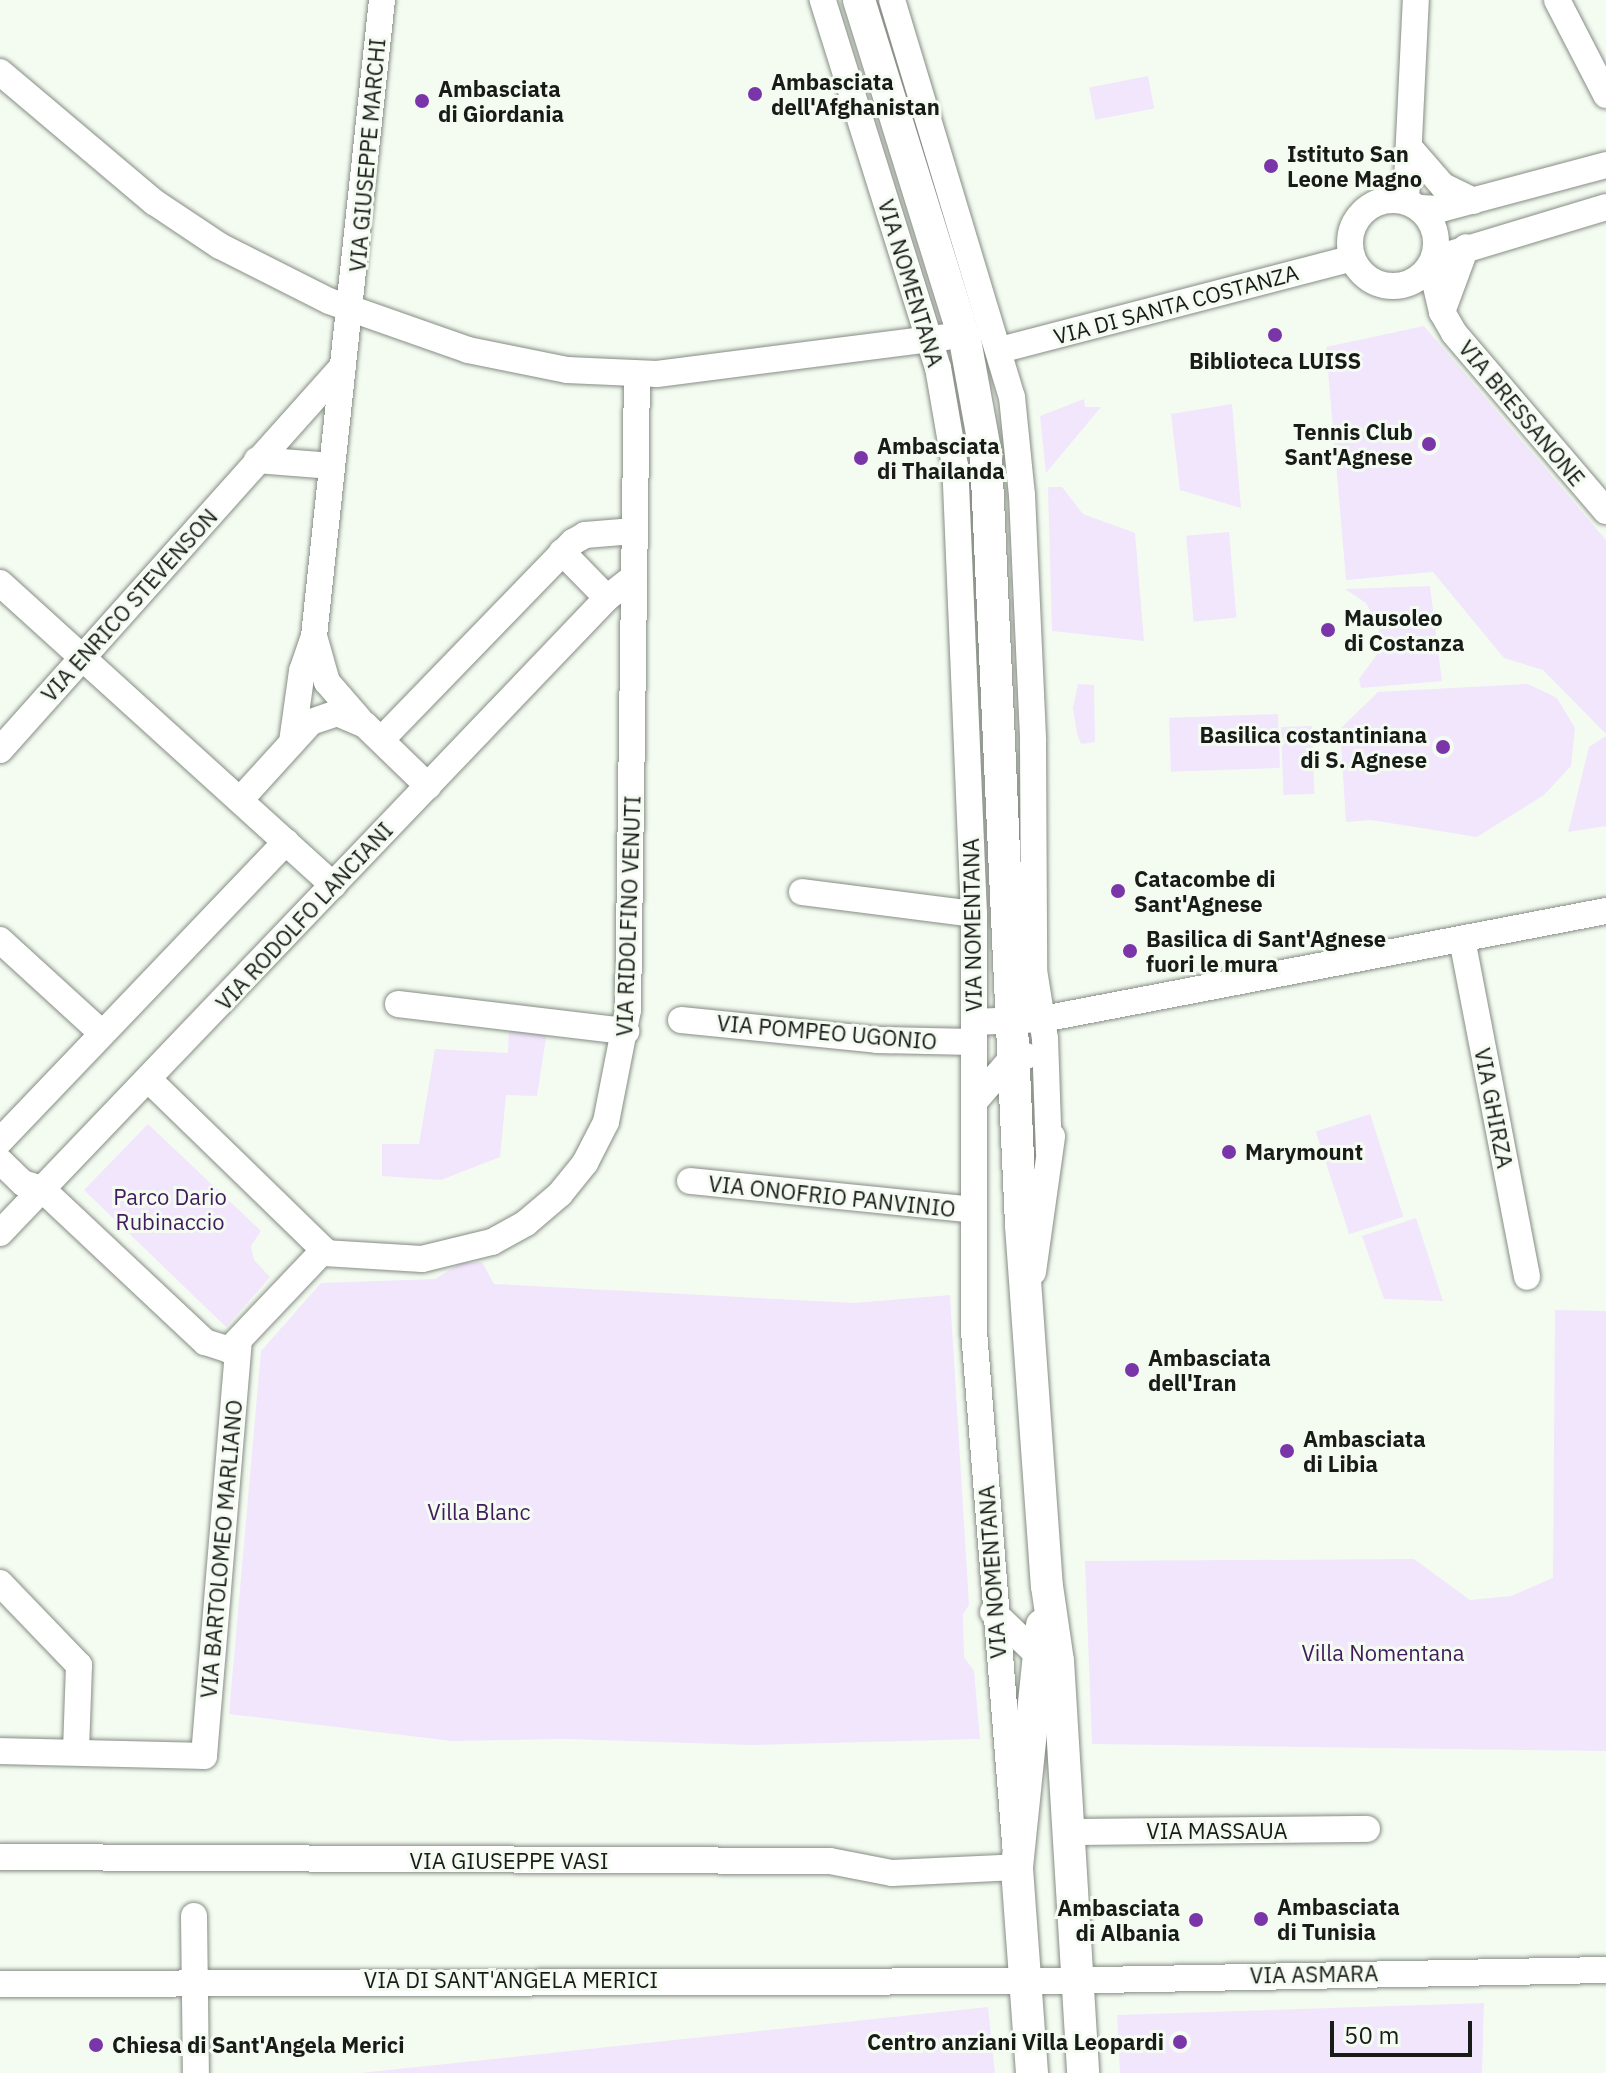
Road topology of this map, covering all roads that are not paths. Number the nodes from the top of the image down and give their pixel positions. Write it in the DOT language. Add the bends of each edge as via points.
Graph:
graph roads {
  1 [pos="382,0"];
  2 [pos="823,0"];
  3 [pos="859,0"];
  4 [pos="892,0"];
  5 [pos="1416,0"];
  6 [pos="1557,0"];
  7 [pos="0,72"];
  8 [pos="1606,95"];
  9 [pos="1409,147"];
  10 [pos="1606,165"];
  11 [pos="1474,201"];
  12 [pos="1413,205"];
  13 [pos="1606,207"];
  14 [pos="1466,247"];
  15 [pos="1352,258"];
  16 [pos="1432,262"];
  17 [pos="351,310"];
  18 [pos="1442,312"];
  19 [pos="929,337"];
  20 [pos="965,340"];
  21 [pos="1000,350"];
  22 [pos="343,366"];
  23 [pos="637,374"];
  24 [pos="257,460"];
  25 [pos="332,466"];
  26 [pos="1606,511"];
  27 [pos="634,531"];
  28 [pos="562,552"];
  29 [pos="634,577"];
  30 [pos="0,583"];
  31 [pos="607,598"];
  32 [pos="314,636"];
  33 [pos="82,658"];
  34 [pos="373,733"];
  35 [pos="292,742"];
  36 [pos="0,750"];
  37 [pos="428,786"];
  38 [pos="240,800"];
  39 [pos="286,842"];
  40 [pos="333,885"];
  41 [pos="802,892"];
  42 [pos="1606,911"];
  43 [pos="974,914"];
  44 [pos="1462,939"];
  45 [pos="0,940"];
  46 [pos="398,1004"];
  47 [pos="1043,1019"];
  48 [pos="681,1020"];
  49 [pos="1011,1022"];
  50 [pos="626,1031"];
  51 [pos="974,1032"];
  52 [pos="102,1033"];
  53 [pos="1013,1057"];
  54 [pos="1046,1058"];
  55 [pos="150,1081"];
  56 [pos="974,1102"];
  57 [pos="0,1141"];
  58 [pos="0,1161"];
  59 [pos="690,1181"];
  60 [pos="42,1189"];
  61 [pos="974,1210"];
  62 [pos="0,1233"];
  63 [pos="324,1253"];
  64 [pos="1527,1277"];
  65 [pos="1029,1307"];
  66 [pos="239,1341"];
  67 [pos="0,1583"];
  68 [pos="1047,1586"];
  69 [pos="993,1612"];
  70 [pos="1038,1655"];
  71 [pos="1028,1737"];
  72 [pos="0,1751"];
  73 [pos="76,1752"];
  74 [pos="1007,1776"];
  75 [pos="1367,1829"];
  76 [pos="1067,1832"];
  77 [pos="0,1857"];
  78 [pos="1017,1867"];
  79 [pos="194,1916"];
  80 [pos="1606,1970"];
  81 [pos="1077,1979"];
  82 [pos="1022,1980"];
  83 [pos="195,1982"];
  84 [pos="0,1984"];
  85 [pos="196,2073"];
  86 [pos="1032,2073"];
  87 [pos="1083,2073"];
  1 -- 17 [label="street, VIA GIUSEPPE MARCHI"];
  2 -- 19 [label="street, VIA NOMENTANA"];
  3 -- 20 [label="main road, VIA NOMENTANA"];
  4 -- 21 [label="street, VIA NOMENTANA"];
  5 -- 9 [label="street"];
  6 -- 8 [label="street"];
  7 -- 17 [label="street" via="180,221 286,281"];
  9 -- 11 [label="street" via="1443,186"];
  9 -- 12 [label="street"];
  10 -- 11 [label="street"];
  11 -- 12 [label="street"];
  12 -- 15 [label="street" via="1383,201 1362,213 1351,234"];
  12 -- 16 [label="street" via="1436,237"];
  13 -- 14 [label="street"];
  14 -- 16 [label="street"];
  14 -- 18 [label="street"];
  15 -- 16 [label="street" via="1370,280 1389,286 1417,279"];
  15 -- 21 [label="street, VIA DI SANTA COSTANZA"];
  16 -- 18 [label="street, VIA BRESSANONE"];
  17 -- 22 [label="street, VIA GIUSEPPE MARCHI"];
  17 -- 23 [label="street" via="487,355 567,370"];
  18 -- 26 [label="street, VIA BRESSANONE"];
  19 -- 20 [label="street"];
  19 -- 23 [label="street" via="710,369"];
  19 -- 43 [label="street, VIA NOMENTANA" via="948,416 958,503"];
  20 -- 21 [label="street"];
  20 -- 49 [label="main road, VIA NOMENTANA" via="983,429 991,507"];
  21 -- 47 [label="street, VIA NOMENTANA" via="1012,397 1021,484 1033,741 1034,970"];
  22 -- 24 [label="street, VIA ENRICO STEVENSON"];
  22 -- 25 [label="street, VIA GIUSEPPE MARCHI"];
  23 -- 27 [label="street"];
  24 -- 25 [label="street"];
  24 -- 33 [label="street, VIA ENRICO STEVENSON"];
  25 -- 32 [label="street, VIA GIUSEPPE MARCHI"];
  27 -- 28 [label="street" via="585,535"];
  27 -- 29 [label="street, VIA RIDOLFINO VENUTI" via="623,541 619,560"];
  28 -- 31 [label="street"];
  28 -- 34 [label="street"];
  29 -- 31 [label="street, VIA RODOLFO LANCIANI"];
  29 -- 50 [label="street, VIA RIDOLFINO VENUTI"];
  30 -- 33 [label="street"];
  31 -- 37 [label="street, VIA RODOLFO LANCIANI"];
  32 -- 34 [label="street" via="327,682"];
  32 -- 35 [label="street" via="302,671"];
  33 -- 36 [label="street, VIA ENRICO STEVENSON"];
  33 -- 38 [label="street"];
  34 -- 35 [label="street" via="345,714 329,714 311,722"];
  34 -- 37 [label="street"];
  35 -- 38 [label="street"];
  37 -- 40 [label="street, VIA RODOLFO LANCIANI"];
  38 -- 39 [label="street"];
  39 -- 40 [label="street"];
  39 -- 52 [label="street"];
  40 -- 55 [label="street, VIA RODOLFO LANCIANI"];
  41 -- 43 [label="street"];
  42 -- 44 [label="street, VIA POMPEO UGONIO"];
  43 -- 51 [label="street, VIA NOMENTANA"];
  44 -- 47 [label="street, VIA POMPEO UGONIO"];
  44 -- 64 [label="street, VIA GHIRZA"];
  45 -- 52 [label="street"];
  46 -- 50 [label="street"];
  47 -- 49 [label="street, VIA POMPEO UGONIO"];
  47 -- 54 [label="street, VIA NOMENTANA"];
  48 -- 51 [label="street, VIA POMPEO UGONIO" via="877,1040"];
  49 -- 51 [label="street, VIA POMPEO UGONIO"];
  49 -- 53 [label="main road, VIA NOMENTANA"];
  50 -- 63 [label="street, VIA RIDOLFINO VENUTI" via="601,1133 573,1180 538,1214 492,1242 448,1256 390,1260"];
  51 -- 56 [label="street, VIA NOMENTANA"];
  52 -- 57 [label="street"];
  53 -- 54 [label="street"];
  53 -- 56 [label="street"];
  53 -- 65 [label="main road, VIA NOMENTANA"];
  54 -- 65 [label="street, VIA NOMENTANA" via="1057,1073"];
  55 -- 60 [label="street, VIA RODOLFO LANCIANI"];
  55 -- 63 [label="street" via="320,1243"];
  56 -- 61 [label="street, VIA NOMENTANA"];
  58 -- 60 [label="street" via="23,1183"];
  59 -- 61 [label="street, VIA ONOFRIO PANVINIO"];
  60 -- 62 [label="street, VIA RODOLFO LANCIANI"];
  60 -- 66 [label="street" via="213,1348 224,1352"];
  61 -- 69 [label="street, VIA NOMENTANA" via="975,1345"];
  63 -- 66 [label="street"];
  65 -- 68 [label="main road, VIA NOMENTANA"];
  66 -- 73 [label="street, VIA BARTOLOMEO MARLIANO" via="204,1756"];
  67 -- 73 [label="street" via="79,1665"];
  68 -- 70 [label="main road, VIA NOMENTANA"];
  68 -- 76 [label="main road, VIA NOMENTANA" via="1058,1661"];
  69 -- 70 [label="street"];
  69 -- 74 [label="street, VIA NOMENTANA"];
  70 -- 71 [label="main road, VIA NOMENTANA"];
  71 -- 74 [label="street"];
  71 -- 78 [label="main road, VIA NOMENTANA"];
  72 -- 73 [label="street"];
  74 -- 78 [label="street, VIA NOMENTANA"];
  75 -- 76 [label="street, VIA MASSAUA"];
  76 -- 81 [label="main road, VIA NOMENTANA"];
  77 -- 78 [label="street, VIA GIUSEPPE VASI" via="830,1861 892,1873"];
  78 -- 82 [label="main road, VIA NOMENTANA"];
  79 -- 83 [label="street"];
  80 -- 81 [label="street, VIA ASMARA"];
  81 -- 82 [label="street, VIA ASMARA"];
  81 -- 87 [label="main road, VIA NOMENTANA"];
  82 -- 83 [label="street, VIA DI SANT'ANGELA MERICI"];
  82 -- 86 [label="main road, VIA NOMENTANA"];
  83 -- 84 [label="street, VIA DI SANT'ANGELA MERICI"];
  83 -- 85 [label="street"];
}
